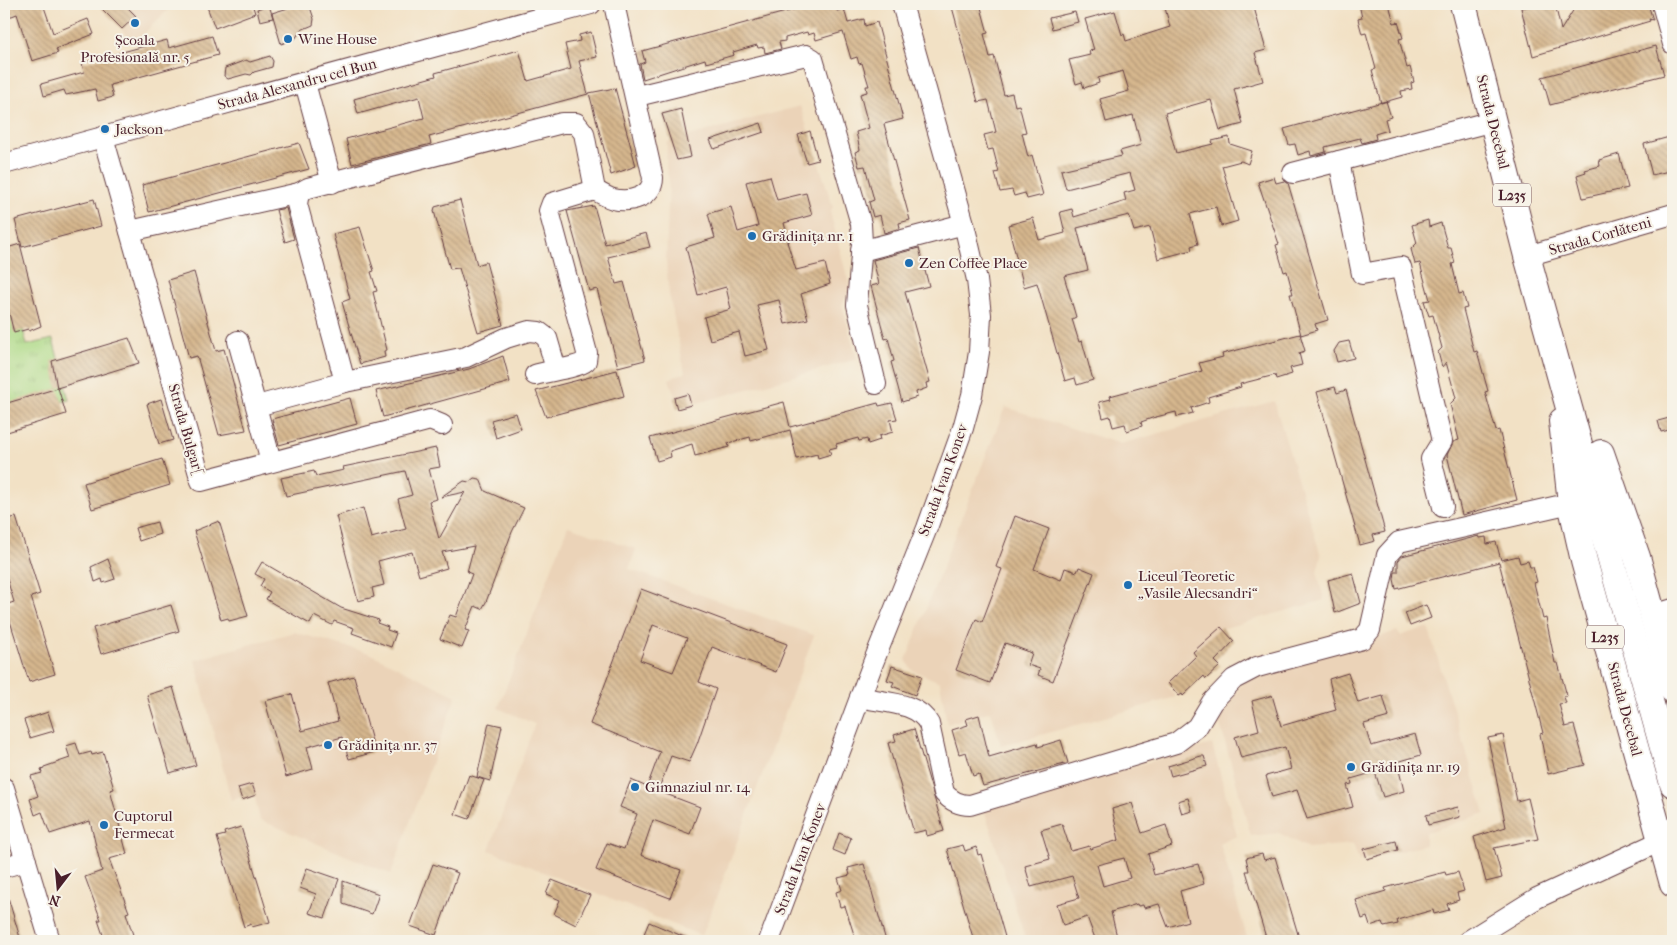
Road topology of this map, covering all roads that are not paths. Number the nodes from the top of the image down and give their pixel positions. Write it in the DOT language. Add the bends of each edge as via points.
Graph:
graph roads {
  1 [pos="591,4"];
  2 [pos="614,4"];
  3 [pos="902,4"];
  4 [pos="1463,4"];
  5 [pos="1667,11"];
  6 [pos="1673,44"];
  7 [pos="305,82"];
  8 [pos="637,96"];
  9 [pos="1493,122"];
  10 [pos="103,137"];
  11 [pos="1339,161"];
  12 [pos="4,164"];
  13 [pos="1293,173"];
  14 [pos="332,183"];
  15 [pos="595,190"];
  16 [pos="299,193"];
  17 [pos="1673,214"];
  18 [pos="964,224"];
  19 [pos="130,231"];
  20 [pos="861,250"];
  21 [pos="1528,256"];
  22 [pos="238,341"];
  23 [pos="556,369"];
  24 [pos="535,375"];
  25 [pos="345,382"];
  26 [pos="876,384"];
  27 [pos="1564,385"];
  28 [pos="257,406"];
  29 [pos="442,425"];
  30 [pos="271,461"];
  31 [pos="1571,503"];
  32 [pos="1443,507"];
  33 [pos="1663,612"];
  34 [pos="1673,690"];
  35 [pos="860,697"];
  36 [pos="1673,784"];
  37 [pos="4,788"];
  38 [pos="1661,841"];
  39 [pos="26,861"];
  40 [pos="4,867"];
  41 [pos="1673,884"];
  42 [pos="50,941"];
  43 [pos="769,941"];
  44 [pos="1468,941"];
  1 -- 7 [label="street, Strada Alexandru cel Bun"];
  2 -- 8 [label="street"];
  3 -- 18 [label="street, Strada Ivan Konev"];
  4 -- 9 [label="main road, Strada Decebal / L235"];
  5 -- 6 [label="street"];
  7 -- 10 [label="street, Strada Alexandru cel Bun"];
  7 -- 14 [label="street"];
  8 -- 15 [label="street" via="653,178 652,188 639,197 621,200"];
  8 -- 20 [label="street" via="806,55 813,59 861,224"];
  9 -- 11 [label="street"];
  9 -- 21 [label="main road, Strada Decebal / L235"];
  10 -- 12 [label="street, Strada Alexandru cel Bun"];
  10 -- 19 [label="street, Strada Bulgar["];
  11 -- 13 [label="street"];
  11 -- 32 [label="street" via="1362,274 1402,267 1442,441 1431,459"];
  14 -- 15 [label="street" via="562,123 576,123 584,133"];
  14 -- 16 [label="street"];
  15 -- 23 [label="street" via="558,200 552,203 549,211 587,353 586,362 581,366"];
  16 -- 19 [label="street"];
  16 -- 25 [label="street" via="297,204"];
  17 -- 21 [label="street, Strada Corlăteni"];
  18 -- 20 [label="street"];
  18 -- 35 [label="street, Strada Ivan Konev" via="982,315 972,395 927,528"];
  19 -- 30 [label="street, Strada Bulgar[" via="201,481"];
  20 -- 26 [label="street" via="857,305"];
  21 -- 27 [label="main road, Strada Decebal / L235"];
  22 -- 28 [label="street"];
  23 -- 24 [label="street"];
  23 -- 25 [label="street" via="547,338 539,332 529,331 466,357"];
  25 -- 28 [label="street"];
  27 -- 31 [label="main road, Strada Decebal / L235" via="1562,432"];
  27 -- 33 [label="main road, Strada Decebal / L235" via="1591,424 1638,557"];
  27 -- 36 [label="main road, Strada Decebal"];
  28 -- 30 [label="street"];
  29 -- 30 [label="street, Strada Bulgar[" via="430,420"];
  31 -- 35 [label="street" via="1399,542 1387,555 1370,630 1362,639 1257,667 1234,679 1212,702 1197,727 1176,743 970,804 963,805 944,793 929,724 918,710"];
  31 -- 38 [label="main road, Strada Decebal / L235" via="1586,570"];
  33 -- 34 [label="main road, Strada Decebal / L235"];
  35 -- 43 [label="street, Strada Ivan Konev"];
  37 -- 39 [label="street"];
  38 -- 41 [label="main road, Strada Decebal / L235"];
  38 -- 44 [label="street" via="1537,898"];
  39 -- 40 [label="street"];
  39 -- 42 [label="street"];
}
